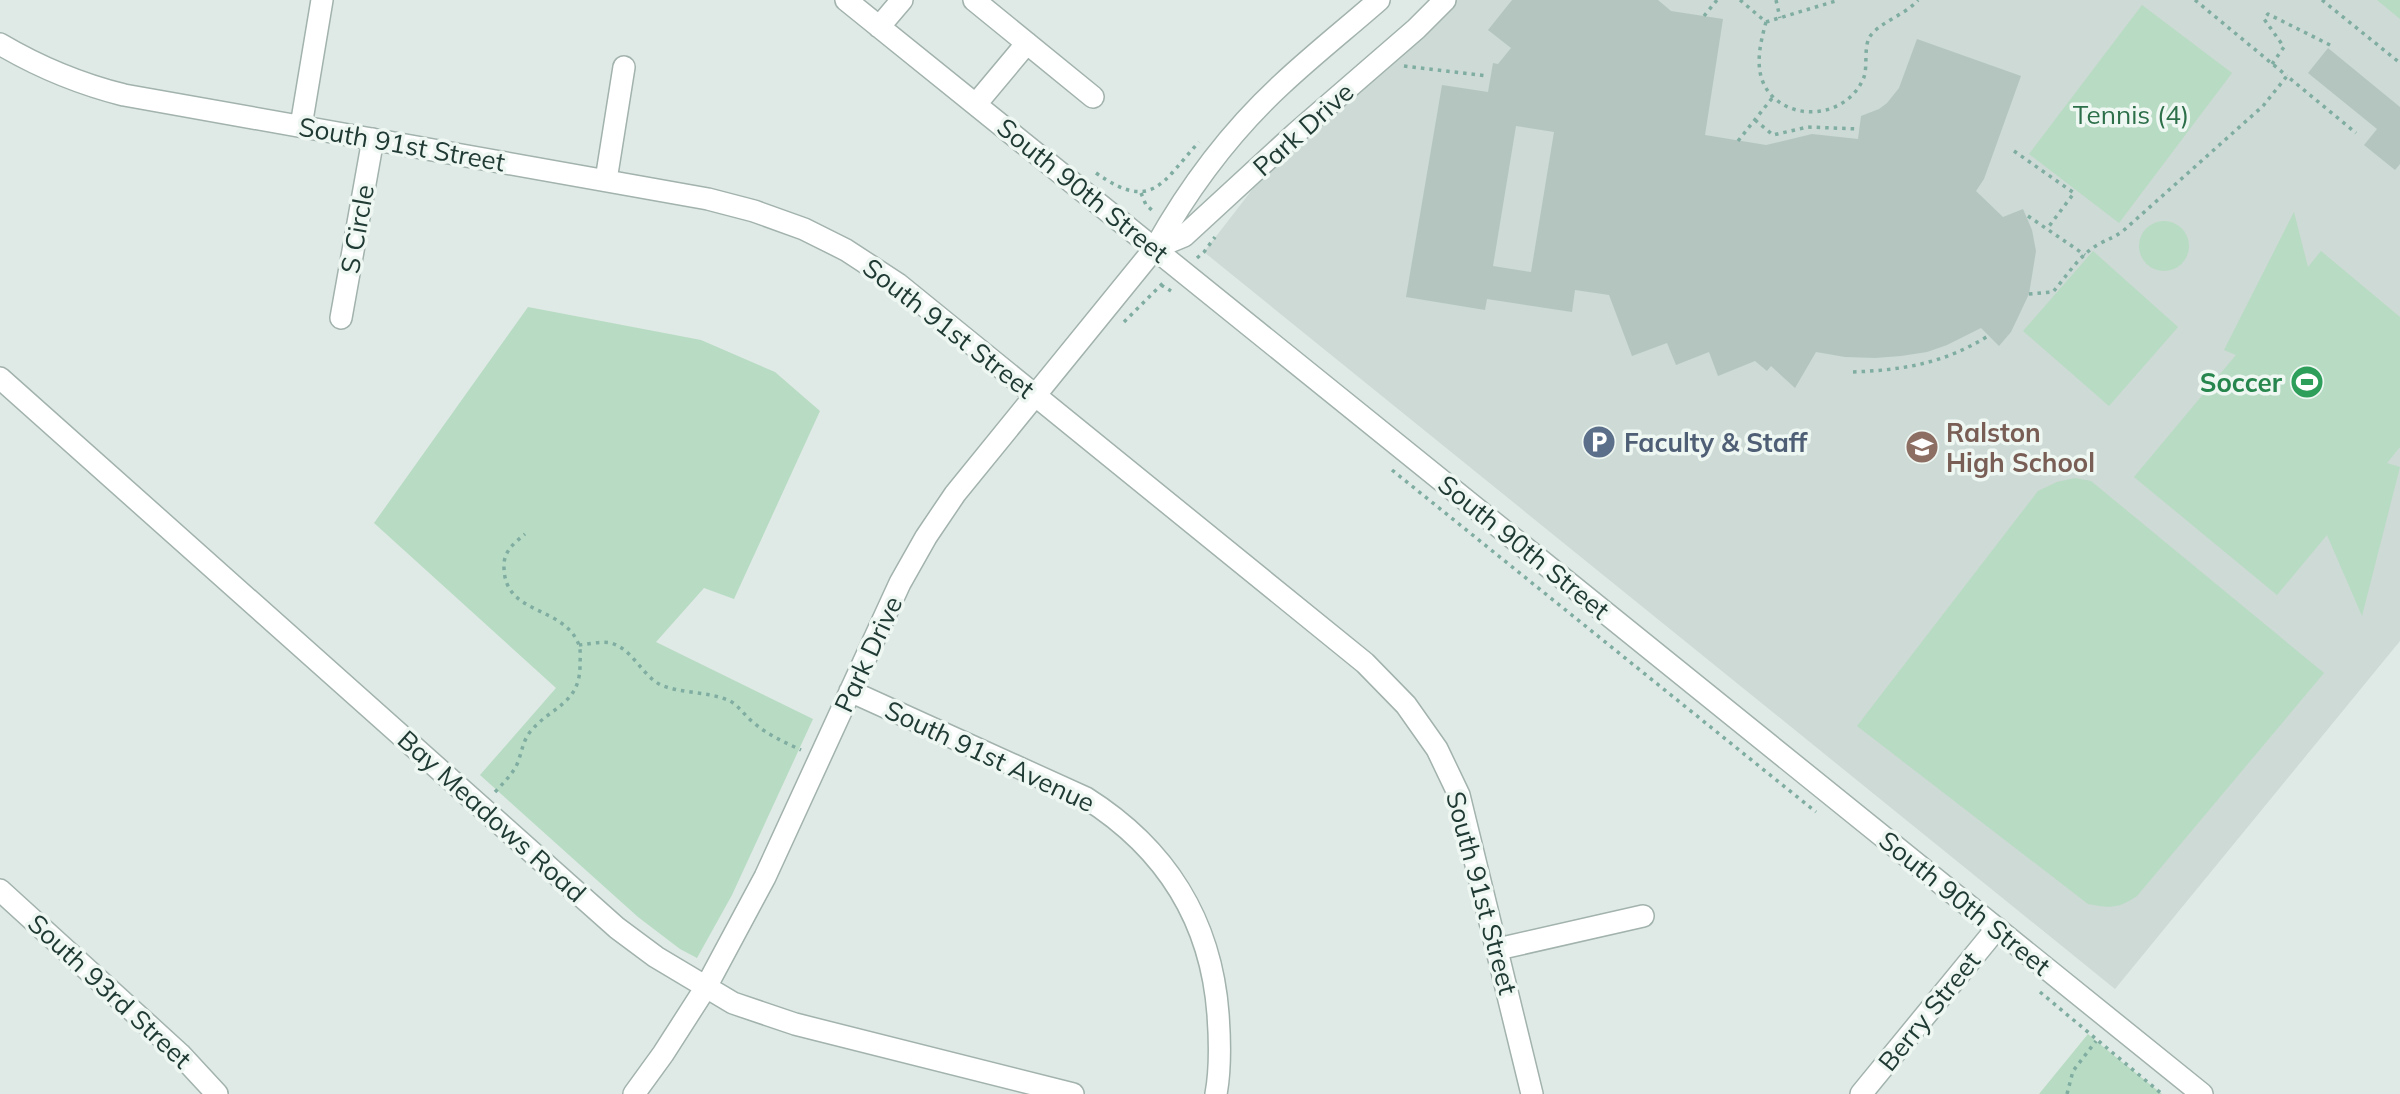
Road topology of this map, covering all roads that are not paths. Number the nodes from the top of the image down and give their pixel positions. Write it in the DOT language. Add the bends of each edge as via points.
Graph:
graph roads {
  1 [pos="322,0"];
  2 [pos="846,0"];
  3 [pos="902,0"];
  4 [pos="974,0"];
  5 [pos="1379,0"];
  6 [pos="1445,0"];
  7 [pos="879,27"];
  8 [pos="1027,43"];
  9 [pos="0,44"];
  10 [pos="624,67"];
  11 [pos="1093,97"];
  12 [pos="976,104"];
  13 [pos="301,126"];
  14 [pos="373,139"];
  15 [pos="606,180"];
  16 [pos="1156,248"];
  17 [pos="341,318"];
  18 [pos="0,377"];
  19 [pos="1035,395"];
  20 [pos="850,691"];
  21 [pos="0,890"];
  22 [pos="1643,916"];
  23 [pos="1997,928"];
  24 [pos="1498,949"];
  25 [pos="706,987"];
  26 [pos="217,1094"];
  27 [pos="634,1094"];
  28 [pos="1073,1094"];
  29 [pos="1216,1094"];
  30 [pos="1532,1094"];
  31 [pos="1861,1094"];
  32 [pos="2202,1094"];
  1 -- 13 [label="street"];
  2 -- 7 [label="street, South 90th Street"];
  3 -- 7 [label="street"];
  4 -- 8 [label="street"];
  5 -- 16 [label="street, Park Drive" via="1247,120 1172,218"];
  6 -- 16 [label="street, Park Drive" via="1184,236"];
  7 -- 12 [label="street, South 90th Street"];
  8 -- 11 [label="street"];
  8 -- 12 [label="street"];
  9 -- 13 [label="street, South 91st Street" via="92,87"];
  10 -- 15 [label="street"];
  12 -- 16 [label="street, South 90th Street"];
  13 -- 14 [label="street, South 91st Street"];
  14 -- 15 [label="street, South 91st Street"];
  14 -- 17 [label="street, S Circle"];
  15 -- 19 [label="street, South 91st Street" via="754,211 846,250 898,284"];
  16 -- 19 [label="street, Park Drive"];
  16 -- 23 [label="street, South 90th Street"];
  18 -- 25 [label="street, Bay Meadows Road" via="617,928"];
  19 -- 20 [label="street, Park Drive" via="926,537"];
  19 -- 24 [label="street, South 91st Street" via="1365,663 1406,705 1437,749 1459,795"];
  20 -- 25 [label="street, Park Drive" via="765,877"];
  20 -- 29 [label="street, South 91st Avenue" via="1086,799 1146,846 1181,891 1209,956 1221,1053"];
  21 -- 26 [label="street, South 93rd Street" via="180,1054"];
  22 -- 24 [label="street"];
  23 -- 31 [label="street, Berry Street"];
  23 -- 32 [label="street, South 90th Street"];
  24 -- 30 [label="street, South 91st Street"];
  25 -- 27 [label="street, Park Drive"];
  25 -- 28 [label="street, Bay Meadows Road" via="733,1003 794,1024"];
}
